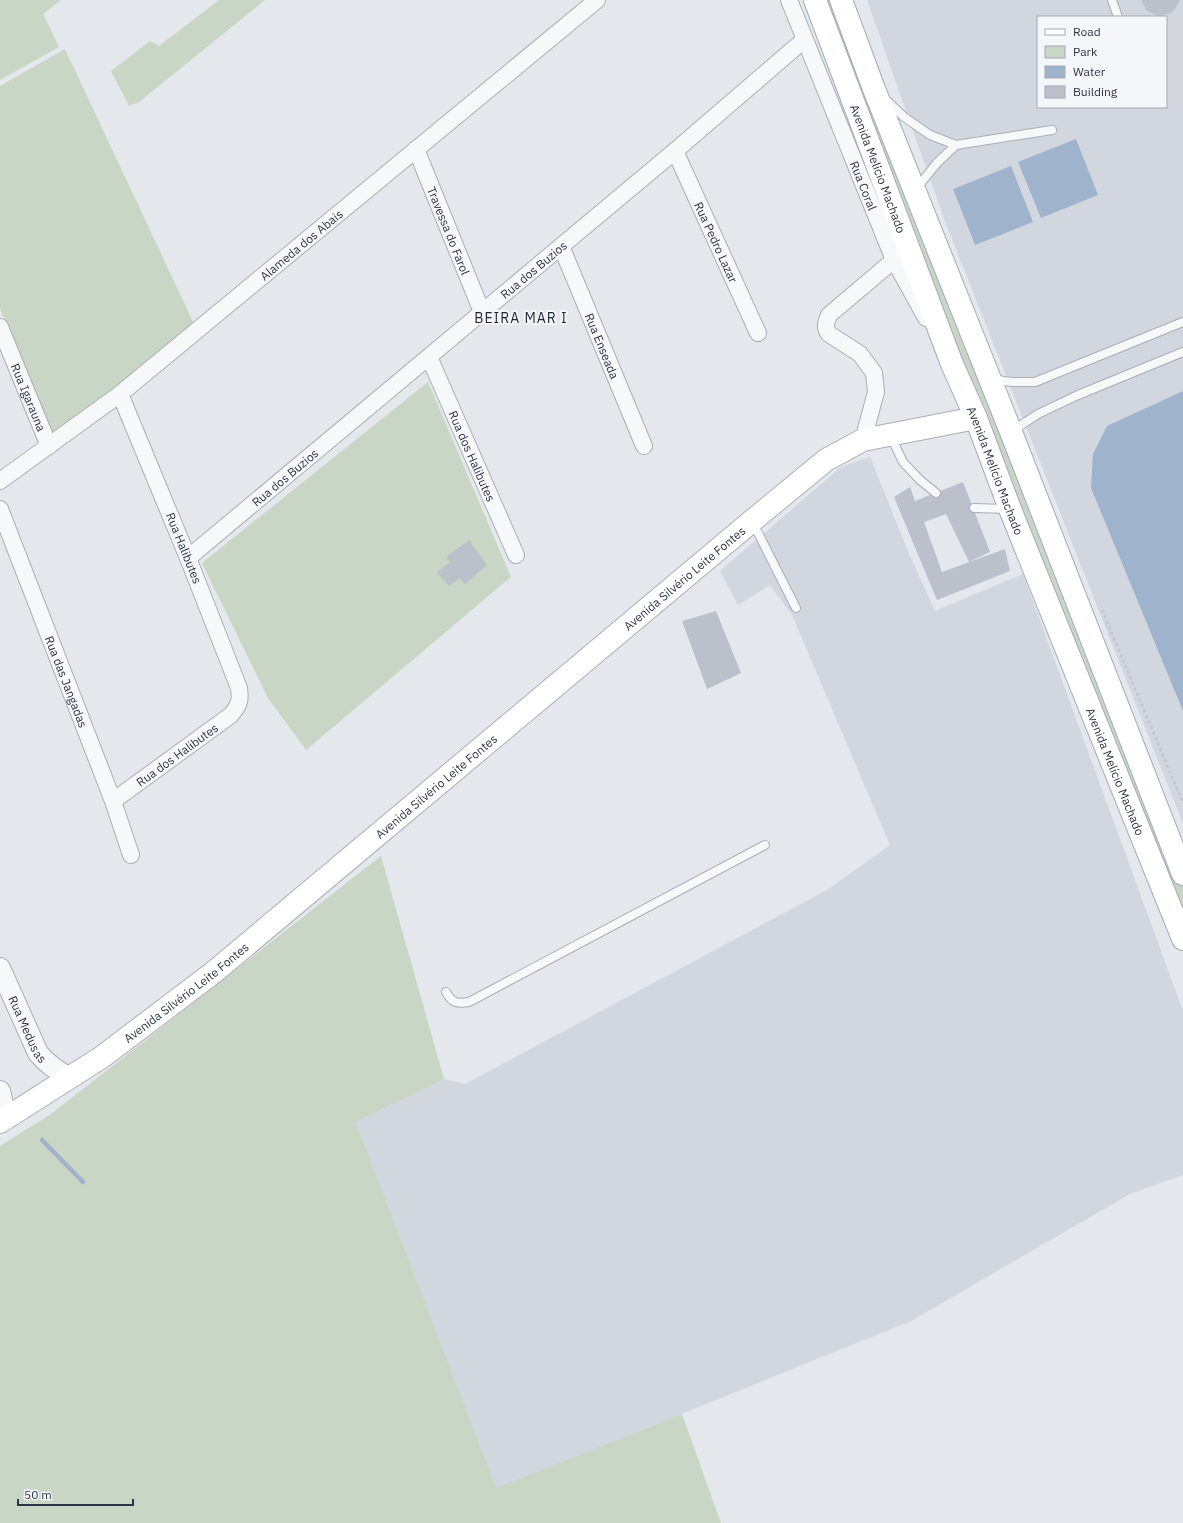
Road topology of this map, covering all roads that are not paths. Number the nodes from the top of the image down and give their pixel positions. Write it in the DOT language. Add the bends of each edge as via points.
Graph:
graph roads {
  1 [pos="597,0"];
  2 [pos="789,0"];
  3 [pos="815,0"];
  4 [pos="841,0"];
  5 [pos="1112,0"];
  6 [pos="1118,16"];
  7 [pos="804,40"];
  8 [pos="874,88"];
  9 [pos="1052,130"];
  10 [pos="956,145"];
  11 [pos="416,149"];
  12 [pos="675,151"];
  13 [pos="915,190"];
  14 [pos="561,246"];
  15 [pos="894,260"];
  16 [pos="482,312"];
  17 [pos="1183,322"];
  18 [pos="0,327"];
  19 [pos="758,333"];
  20 [pos="1183,352"];
  21 [pos="429,357"];
  22 [pos="952,364"];
  23 [pos="989,379"];
  24 [pos="120,394"];
  25 [pos="976,418"];
  26 [pos="1011,432"];
  27 [pos="890,435"];
  28 [pos="863,440"];
  29 [pos="49,446"];
  30 [pos="644,446"];
  31 [pos="0,481"];
  32 [pos="936,492"];
  33 [pos="974,508"];
  34 [pos="0,509"];
  35 [pos="1010,509"];
  36 [pos="752,521"];
  37 [pos="516,555"];
  38 [pos="188,558"];
  39 [pos="796,608"];
  40 [pos="239,705"];
  41 [pos="113,801"];
  42 [pos="765,845"];
  43 [pos="131,855"];
  44 [pos="1183,874"];
  45 [pos="1183,939"];
  46 [pos="0,968"];
  47 [pos="446,992"];
  48 [pos="70,1078"];
  49 [pos="0,1091"];
  50 [pos="2,1121"];
  1 -- 11 [label="street, Alameda dos Abais"];
  2 -- 7 [label="street, Rua Coral"];
  3 -- 22 [label="main road, Avenida Melício Machado"];
  4 -- 8 [label="main road, Avenida Melício Machado"];
  5 -- 6 [label="lane"];
  7 -- 12 [label="street, Rua dos Buzios"];
  7 -- 15 [label="street, Rua Coral"];
  8 -- 10 [label="lane" via="904,117 930,135"];
  8 -- 13 [label="main road, Avenida Melício Machado"];
  9 -- 10 [label="lane"];
  10 -- 13 [label="lane"];
  11 -- 16 [label="street, Travessa do Farol"];
  11 -- 24 [label="street, Alameda dos Abais"];
  12 -- 14 [label="street, Rua dos Buzios"];
  12 -- 19 [label="street, Rua Pedro Lazar"];
  13 -- 23 [label="main road, Avenida Melício Machado"];
  14 -- 16 [label="street, Rua dos Buzios"];
  14 -- 30 [label="street, Rua Enseada"];
  15 -- 22 [label="street, Rua Coral"];
  15 -- 28 [label="street" via="829,315 825,323 829,334 860,354 874,373 876,392"];
  16 -- 21 [label="street, Rua dos Buzios"];
  17 -- 23 [label="lane" via="1035,382"];
  18 -- 29 [label="street, Rua Igarauna"];
  20 -- 26 [label="lane" via="1078,395 1038,414"];
  21 -- 37 [label="street, Rua dos Halibutes"];
  21 -- 38 [label="street, Rua dos Buzios"];
  22 -- 25 [label="main road, Avenida Melício Machado"];
  23 -- 26 [label="main road, Avenida Melício Machado"];
  24 -- 29 [label="street, Alameda dos Abais"];
  24 -- 38 [label="street, Rua Halibutes"];
  25 -- 27 [label="main road, Avenida Silvério Leite Fontes"];
  25 -- 35 [label="main road, Avenida Melício Machado"];
  26 -- 44 [label="main road, Avenida Melício Machado"];
  27 -- 28 [label="main road, Avenida Silvério Leite Fontes"];
  27 -- 32 [label="lane" via="903,462"];
  28 -- 36 [label="main road, Avenida Silvério Leite Fontes" via="826,460"];
  29 -- 31 [label="street, Alameda dos Abais"];
  33 -- 35 [label="lane"];
  34 -- 41 [label="street, Rua das Jangadas"];
  35 -- 45 [label="main road, Avenida Melício Machado"];
  36 -- 39 [label="lane"];
  36 -- 48 [label="main road, Avenida Silvério Leite Fontes" via="214,972 102,1057"];
  38 -- 40 [label="street, Rua Halibutes" via="239,688"];
  40 -- 41 [label="street, Rua dos Halibutes" via="231,715"];
  41 -- 43 [label="street, Rua das Jangadas"];
  42 -- 47 [label="lane" via="469,1002 457,1004 450,1000"];
  46 -- 48 [label="street, Rua Medusas" via="38,1053 55,1071"];
  48 -- 50 [label="main road, Avenida Silvério Leite Fontes"];
  49 -- 50 [label="street" via="4,1104"];
}
